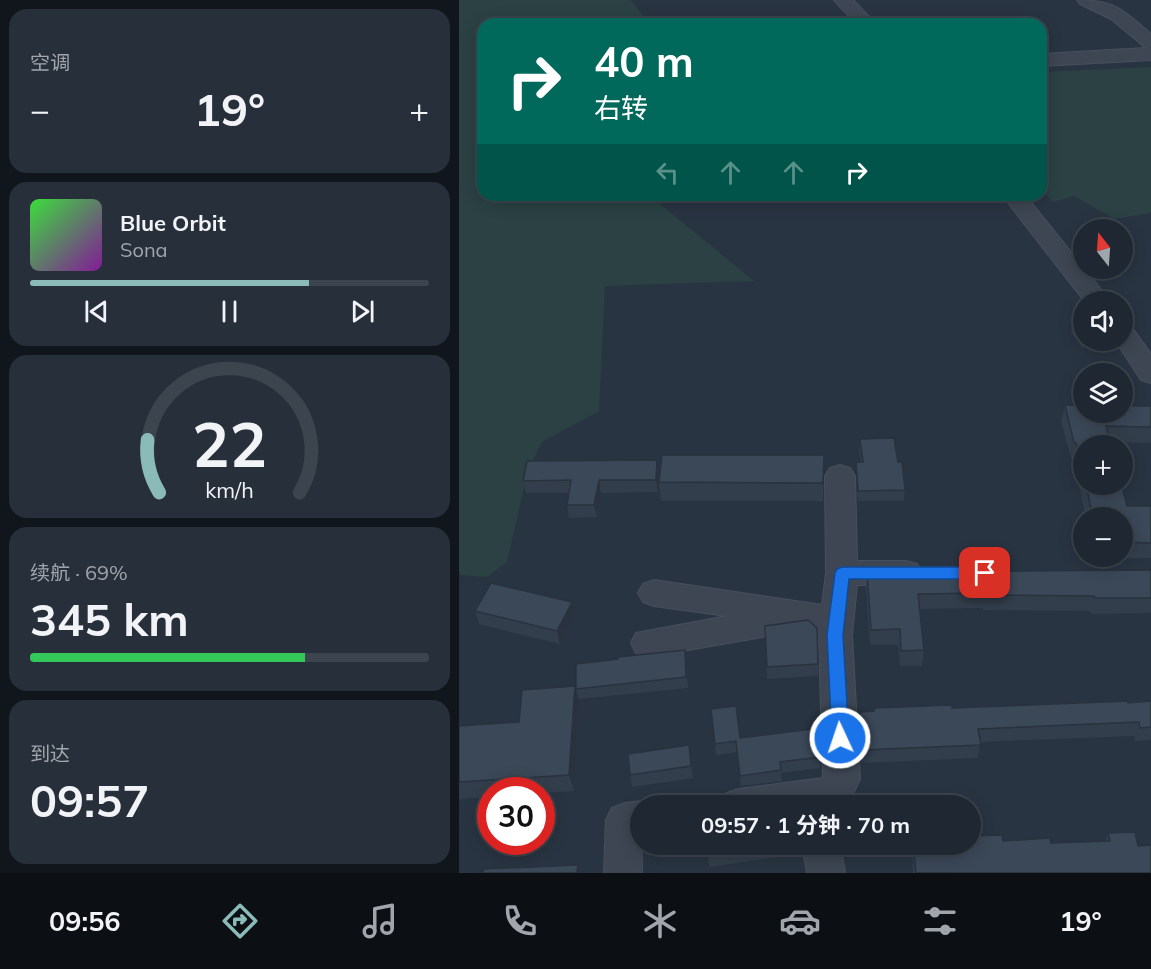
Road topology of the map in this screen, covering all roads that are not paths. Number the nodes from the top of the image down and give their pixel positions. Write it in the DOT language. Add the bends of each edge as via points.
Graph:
graph roads {
  1 [pos="843,0"];
  2 [pos="1086,0"];
  3 [pos="1116,8"];
  4 [pos="861,18"];
  5 [pos="1151,44"];
  6 [pos="1151,54"];
  7 [pos="1047,60"];
  8 [pos="1018,201"];
  9 [pos="1090,291"];
  10 [pos="1133,348"];
  11 [pos="1151,374"];
  12 [pos="840,476"];
  13 [pos="842,573"];
  14 [pos="937,573"];
  15 [pos="654,593"];
  16 [pos="824,625"];
  17 [pos="648,643"];
  18 [pos="833,795"];
  19 [pos="630,819"];
  20 [pos="823,855"];
  21 [pos="623,873"];
  22 [pos="826,873"];
  1 -- 4 [label="street"];
  2 -- 3 [label="street"];
  3 -- 5 [label="street"];
  6 -- 7 [label="street"];
  8 -- 9 [label="street"];
  10 -- 11 [label="street"];
  12 -- 13 [label="street"];
  13 -- 14 [label="street"];
  13 -- 16 [label="street"];
  15 -- 16 [label="street"];
  16 -- 17 [label="street"];
  16 -- 18 [label="street" via="842,779"];
  19 -- 21 [label="street" via="625,820"];
  20 -- 22 [label="street"];
}
